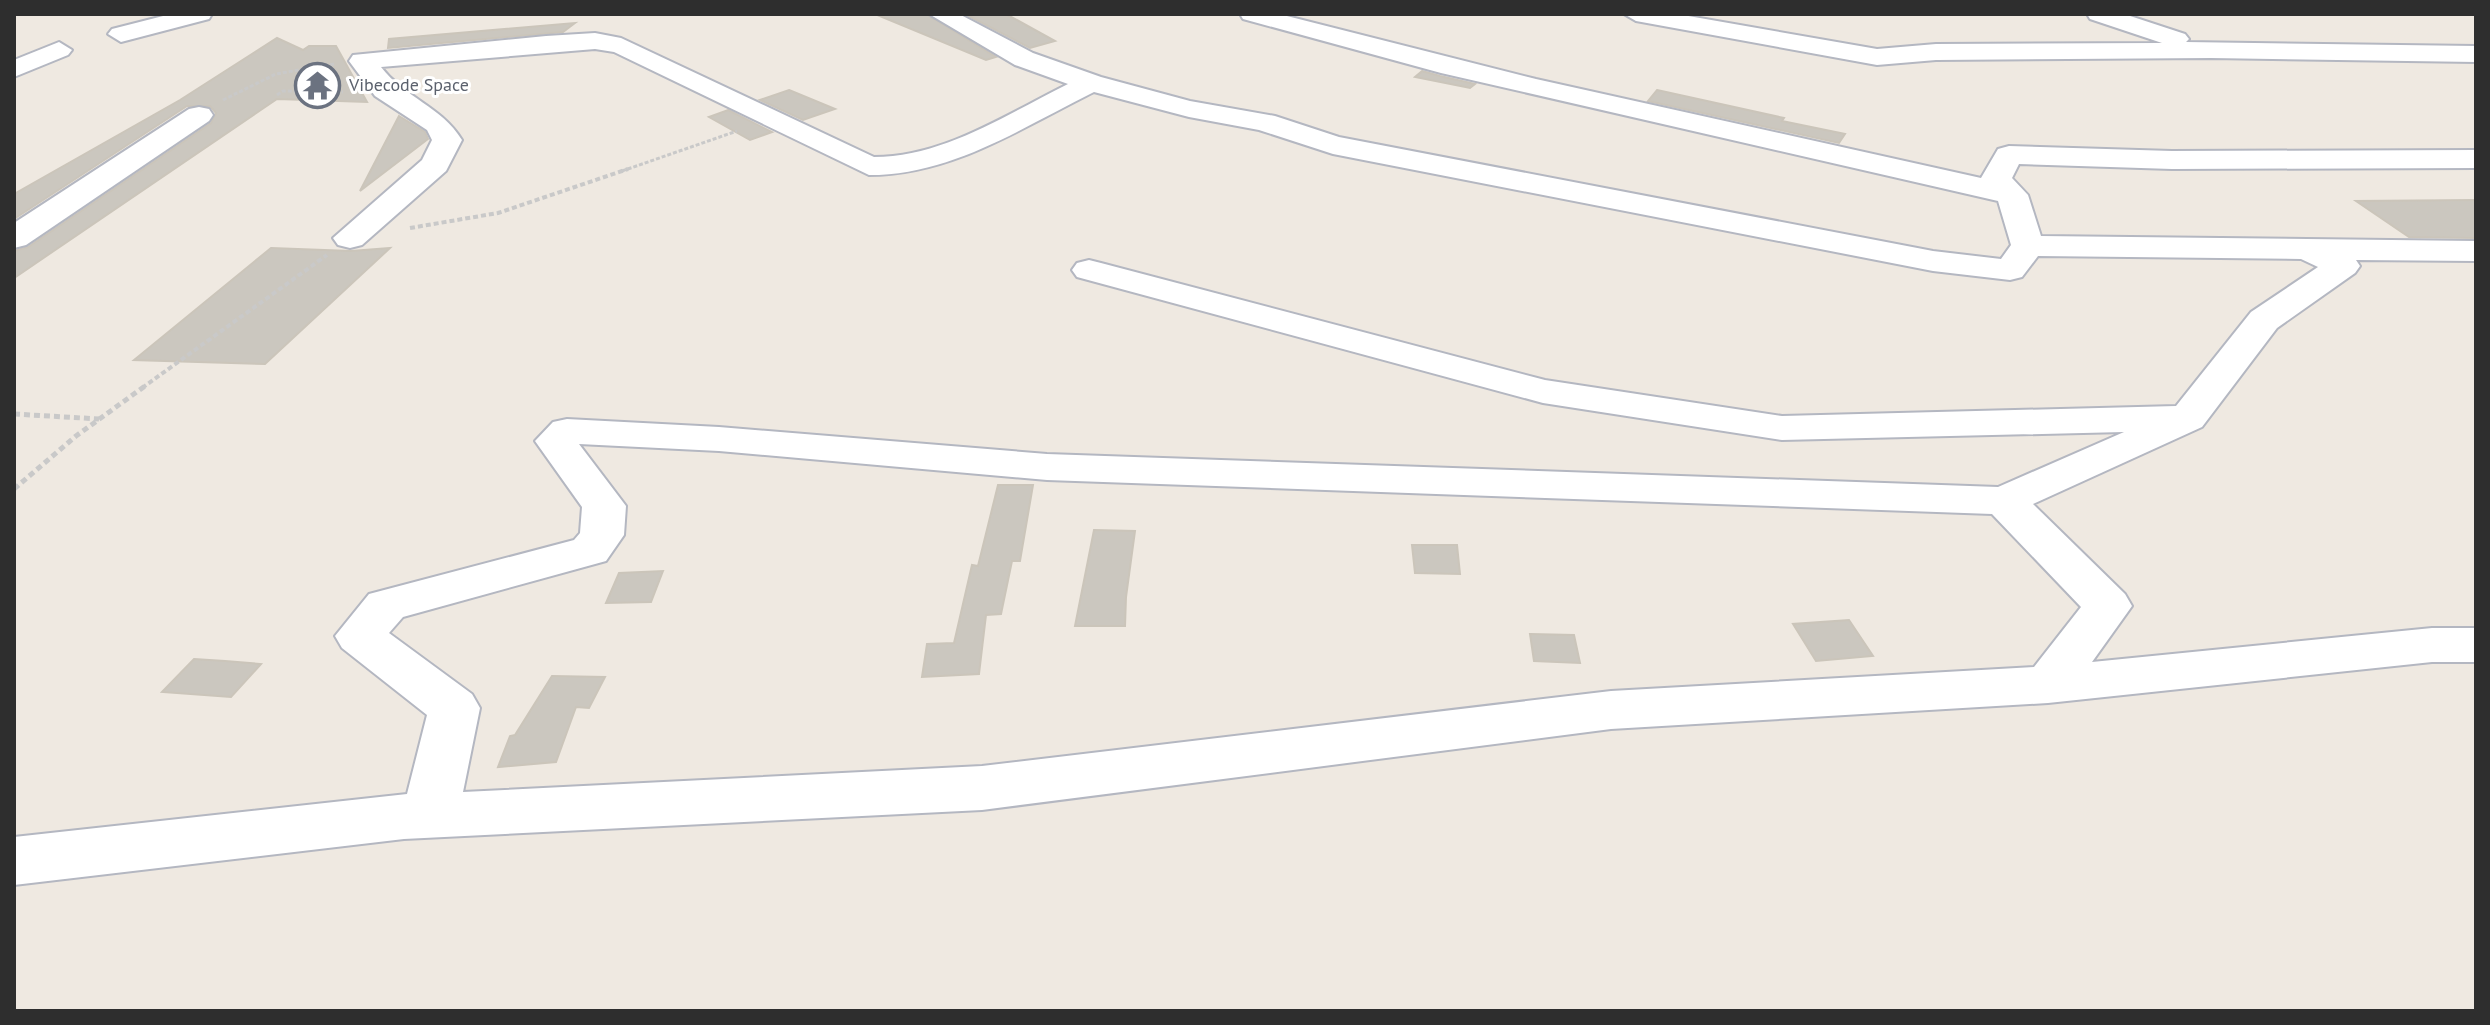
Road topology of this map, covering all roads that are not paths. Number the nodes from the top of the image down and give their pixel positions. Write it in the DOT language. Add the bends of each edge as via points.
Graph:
graph roads {
  1 [pos="200,14"];
  2 [pos="941,14"];
  3 [pos="1252,14"];
  4 [pos="1636,14"];
  5 [pos="2099,14"];
  6 [pos="121,34"];
  7 [pos="59,50"];
  8 [pos="2211,50"];
  9 [pos="2476,54"];
  10 [pos="14,69"];
  11 [pos="1091,83"];
  12 [pos="199,115"];
  13 [pos="2476,159"];
  14 [pos="2012,195"];
  15 [pos="14,238"];
  16 [pos="350,238"];
  17 [pos="2028,246"];
  18 [pos="2309,250"];
  19 [pos="2476,251"];
  20 [pos="1089,270"];
  21 [pos="2188,418"];
  22 [pos="2004,501"];
  23 [pos="2476,645"];
  24 [pos="2048,685"];
  25 [pos="425,815"];
  26 [pos="14,861"];
  1 -- 6 [label="street"];
  2 -- 11 [label="street" via="1024,59"];
  3 -- 14 [label="street" via="1354,44"];
  4 -- 8 [label="street" via="1877,57"];
  5 -- 8 [label="street"];
  7 -- 10 [label="street"];
  8 -- 9 [label="street"];
  11 -- 16 [label="street" via="941,157 905,166 869,166 621,46 595,41 362,61 385,90 438,125 447,140 435,165"];
  11 -- 17 [label="street" via="1428,166 1933,261 2010,270"];
  12 -- 15 [label="street"];
  13 -- 14 [label="street" via="2009,155 1996,179"];
  14 -- 17 [label="street"];
  17 -- 18 [label="street"];
  18 -- 19 [label="street"];
  18 -- 21 [label="street" via="2343,266 2264,320"];
  20 -- 21 [label="street" via="1543,391 1782,428"];
  21 -- 22 [label="street"];
  22 -- 24 [label="street" via="2108,606"];
  22 -- 25 [label="street" via="1047,467 567,431 556,441 604,506 602,535 590,551 386,605 359,636 454,708 440,782"];
  23 -- 24 [label="street" via="2432,645"];
  24 -- 25 [label="street" via="1611,710 982,788"];
  25 -- 26 [label="street"];
}
